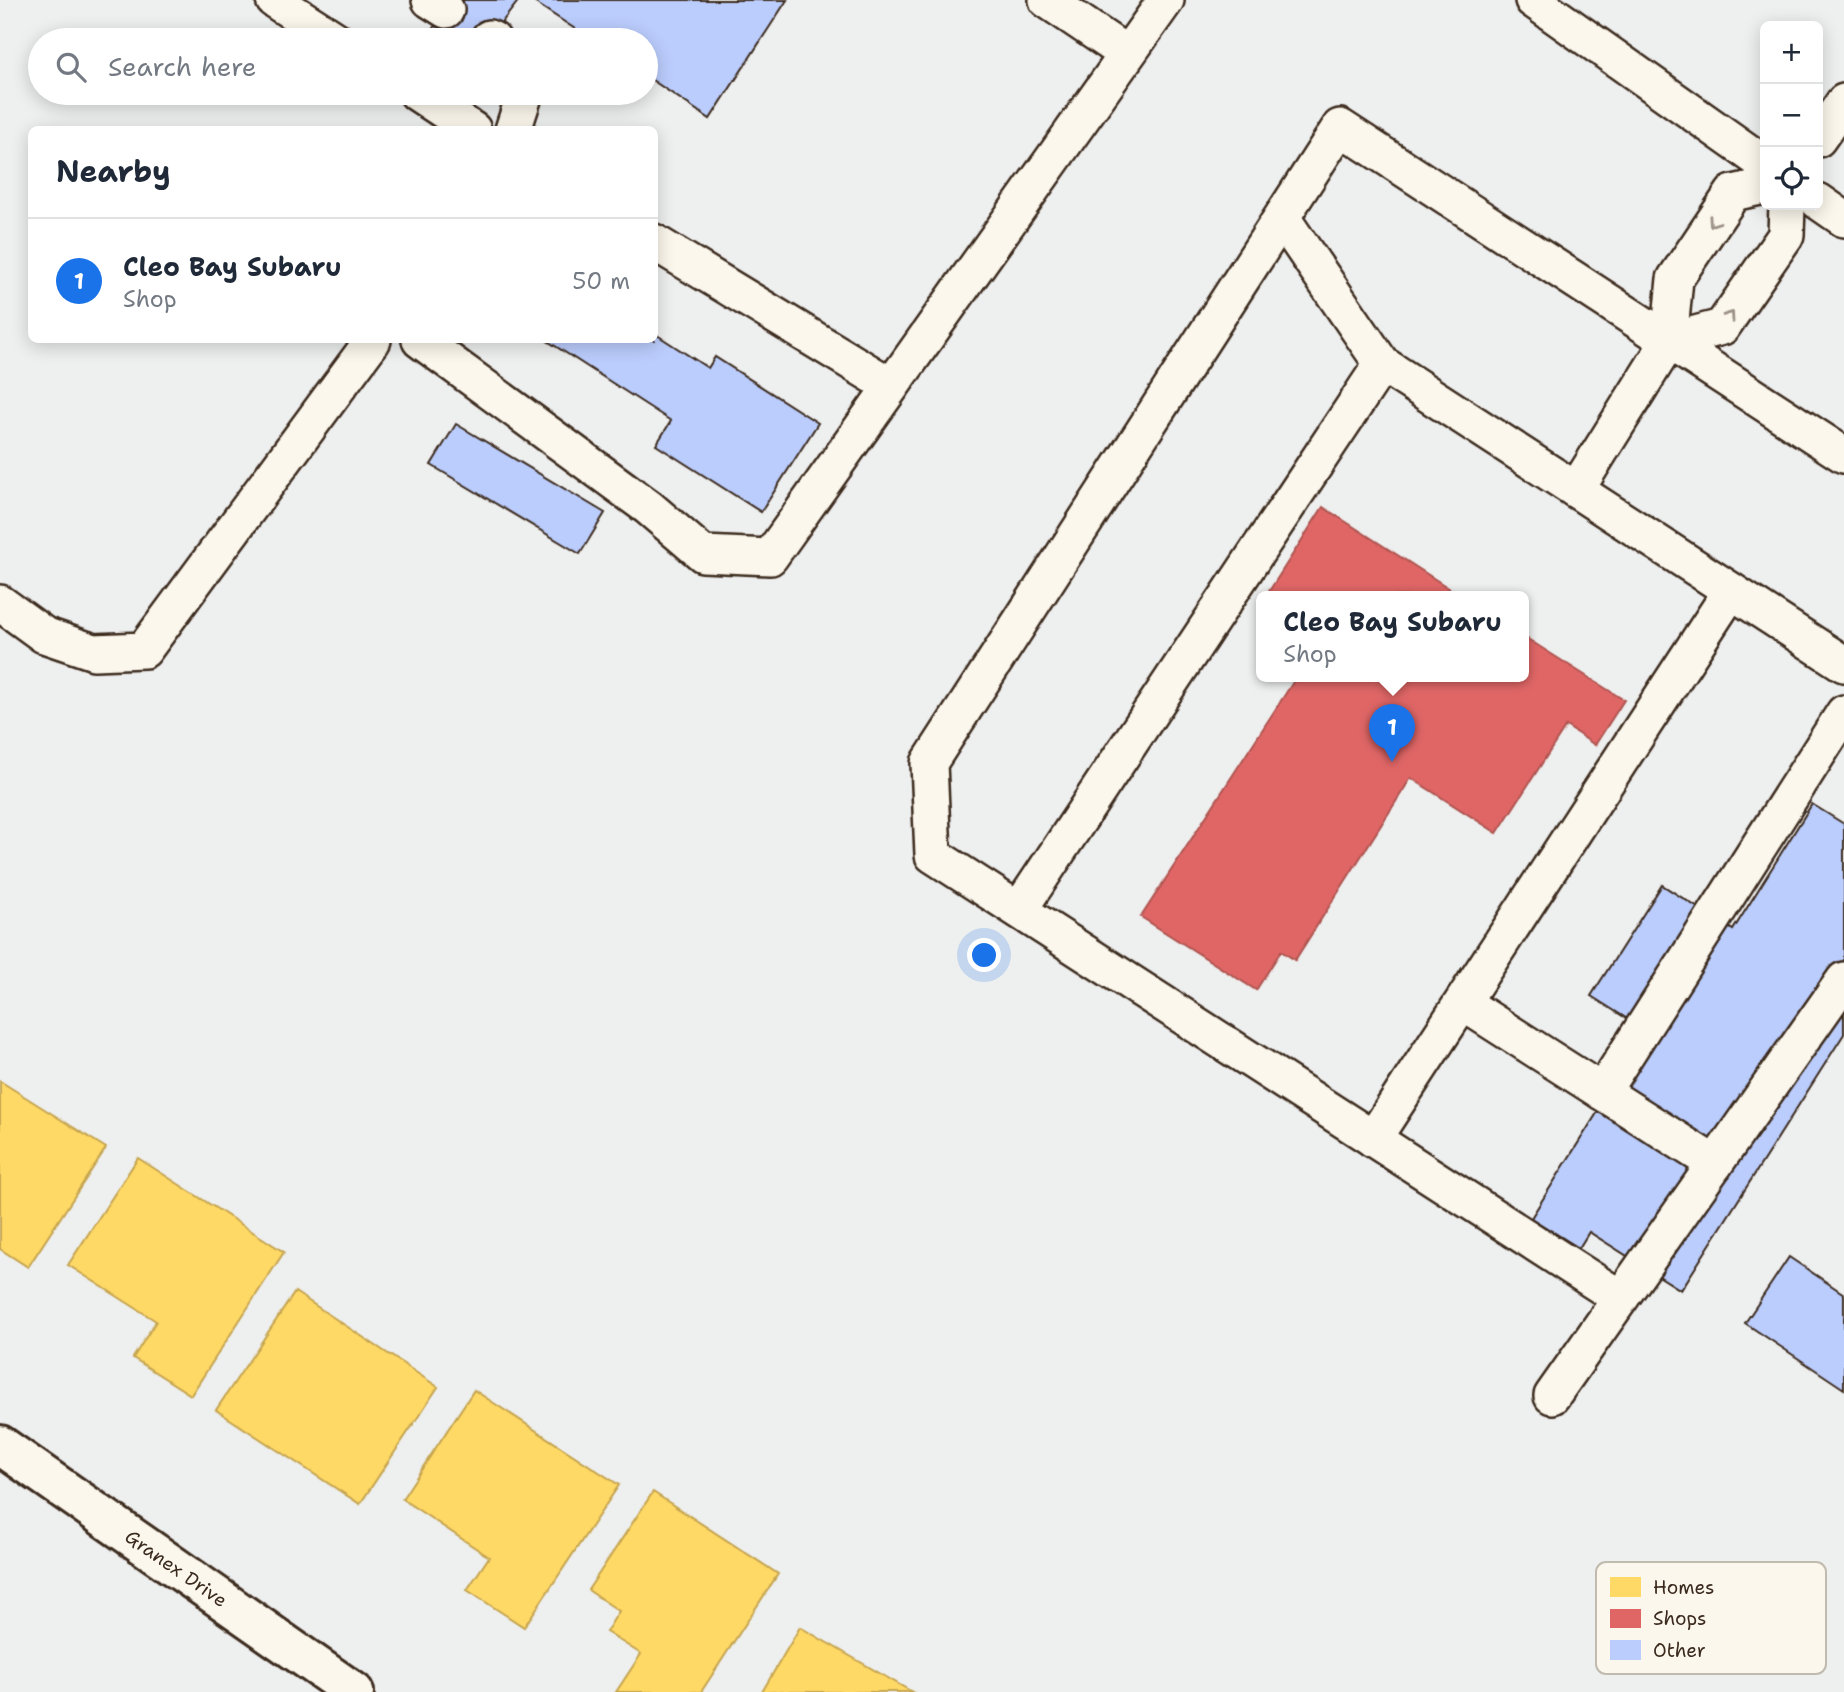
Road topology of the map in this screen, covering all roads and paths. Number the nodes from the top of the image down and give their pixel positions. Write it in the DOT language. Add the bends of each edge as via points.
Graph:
graph roads {
  1 [pos="274,0"];
  2 [pos="1047,0"];
  3 [pos="1166,0"];
  4 [pos="1533,0"];
  5 [pos="317,28"];
  6 [pos="1128,54"];
  7 [pos="1844,102"];
  8 [pos="435,105"];
  9 [pos="521,105"];
  10 [pos="467,126"];
  11 [pos="514,126"];
  12 [pos="1823,132"];
  13 [pos="1760,160"];
  14 [pos="1760,187"];
  15 [pos="1823,204"];
  16 [pos="1787,210"];
  17 [pos="1282,218"];
  18 [pos="1844,219"];
  19 [pos="658,244"];
  20 [pos="1669,341"];
  21 [pos="371,343"];
  22 [pos="425,343"];
  23 [pos="1382,364"];
  24 [pos="891,386"];
  25 [pos="1844,455"];
  26 [pos="1576,490"];
  27 [pos="1731,591"];
  28 [pos="0,603"];
  29 [pos="1844,664"];
  30 [pos="1844,713"];
  31 [pos="1019,910"];
  32 [pos="1844,980"];
  33 [pos="1462,1003"];
  34 [pos="1602,1092"];
  35 [pos="1373,1139"];
  36 [pos="1715,1164"];
  37 [pos="1620,1298"];
  38 [pos="1552,1396"];
  39 [pos="0,1445"];
  40 [pos="354,1692"];
  1 -- 5 [label="lane"];
  2 -- 6 [label="lane"];
  3 -- 6 [label="lane"];
  4 -- 13 [label="lane"];
  6 -- 24 [label="lane"];
  7 -- 12 [label="lane"];
  8 -- 10 [label="lane"];
  9 -- 11 [label="lane"];
  14 -- 20 [label="lane, one-way" via="1733,193 1675,279"];
  15 -- 18 [label="lane"];
  20 -- 16 [label="lane, one-way" via="1722,327 1786,235"];
  17 -- 20 [label="lane" via="1340,127"];
  17 -- 23 [label="lane"];
  17 -- 31 [label="lane" via="929,763 933,855"];
  19 -- 24 [label="lane"];
  20 -- 25 [label="lane"];
  20 -- 26 [label="lane"];
  21 -- 28 [label="lane" via="144,650 94,652 44,635"];
  22 -- 24 [label="lane" via="649,507 703,554 770,556"];
  23 -- 26 [label="lane"];
  23 -- 31 [label="lane"];
  26 -- 27 [label="lane"];
  27 -- 29 [label="lane"];
  27 -- 33 [label="lane"];
  30 -- 34 [label="lane"];
  31 -- 35 [label="lane"];
  32 -- 36 [label="lane"];
  33 -- 34 [label="lane"];
  33 -- 35 [label="lane"];
  34 -- 36 [label="lane"];
  35 -- 37 [label="lane"];
  36 -- 37 [label="lane"];
  37 -- 38 [label="lane"];
  39 -- 40 [label="street, Granex Drive"];
}
